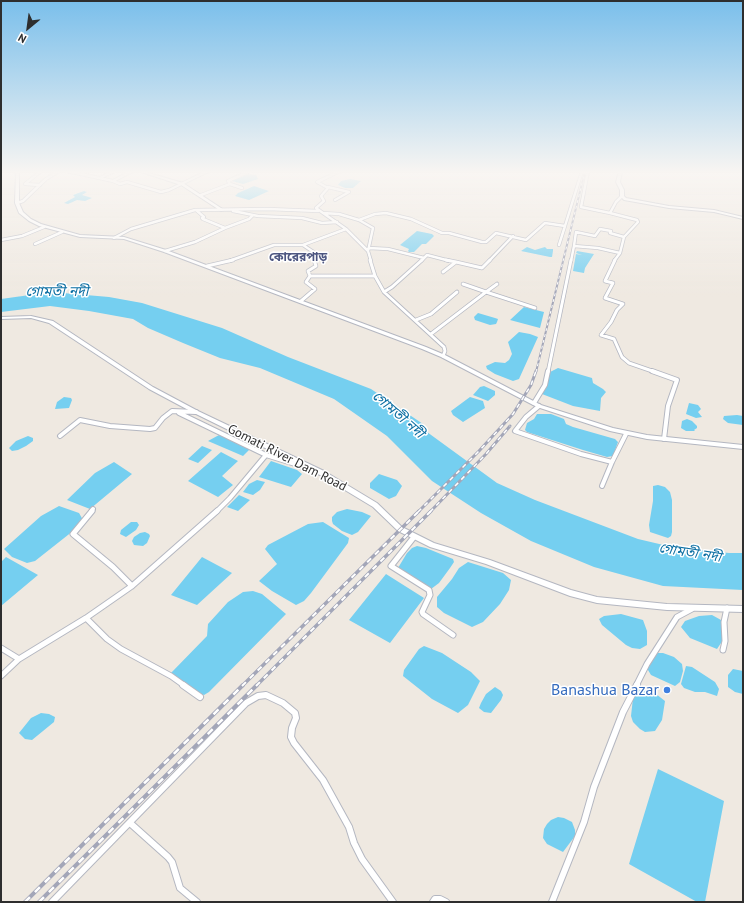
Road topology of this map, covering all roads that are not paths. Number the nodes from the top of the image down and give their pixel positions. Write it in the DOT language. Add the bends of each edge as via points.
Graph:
graph roads {
  1 [pos="21,213"];
  2 [pos="184,213"];
  3 [pos="200,213"];
  4 [pos="245,213"];
  5 [pos="323,213"];
  6 [pos="325,213"];
  7 [pos="384,213"];
  8 [pos="387,213"];
  9 [pos="569,213"];
  10 [pos="610,213"];
  11 [pos="723,213"];
  12 [pos="253,215"];
  13 [pos="743,218"];
  14 [pos="359,220"];
  15 [pos="337,222"];
  16 [pos="565,226"];
  17 [pos="44,227"];
  18 [pos="225,228"];
  19 [pos="346,229"];
  20 [pos="62,232"];
  21 [pos="513,236"];
  22 [pos="624,237"];
  23 [pos="114,238"];
  24 [pos="1,240"];
  25 [pos="35,244"];
  26 [pos="303,245"];
  27 [pos="559,245"];
  28 [pos="574,246"];
  29 [pos="368,249"];
  30 [pos="165,251"];
  31 [pos="620,254"];
  32 [pos="424,258"];
  33 [pos="456,262"];
  34 [pos="207,266"];
  35 [pos="443,272"];
  36 [pos="310,276"];
  37 [pos="375,276"];
  38 [pos="463,284"];
  39 [pos="497,284"];
  40 [pos="384,292"];
  41 [pos="457,292"];
  42 [pos="486,292"];
  43 [pos="301,301"];
  44 [pos="535,308"];
  45 [pos="1,318"];
  46 [pos="416,320"];
  47 [pos="431,334"];
  48 [pos="443,356"];
  49 [pos="537,404"];
  50 [pos="176,411"];
  51 [pos="196,412"];
  52 [pos="626,434"];
  53 [pos="60,436"];
  54 [pos="664,439"];
  55 [pos="743,447"];
  56 [pos="266,456"];
  57 [pos="612,462"];
  58 [pos="322,472"];
  59 [pos="602,486"];
  60 [pos="93,509"];
  61 [pos="414,537"];
  62 [pos="132,586"];
  63 [pos="694,608"];
  64 [pos="727,608"];
  65 [pos="743,609"];
  66 [pos="86,618"];
  67 [pos="453,635"];
  68 [pos="1,648"];
  69 [pos="723,650"];
  70 [pos="19,659"];
  71 [pos="1,676"];
  72 [pos="200,697"];
  73 [pos="130,823"];
  74 [pos="52,902"];
  75 [pos="197,902"];
  76 [pos="393,902"];
  77 [pos="433,902"];
  78 [pos="446,902"];
  79 [pos="552,902"];
  1 -- 17 [label="street"];
  2 -- 23 [label="street" via="131,229"];
  3 -- 18 [label="street" via="204,216 203,219"];
  4 -- 12 [label="street"];
  5 -- 15 [label="street"];
  6 -- 14 [label="street"];
  7 -- 14 [label="street"];
  8 -- 21 [label="street" via="411,219 442,233 482,242 486,242 496,233"];
  9 -- 16 [label="street"];
  10 -- 22 [label="street" via="637,220 638,222"];
  11 -- 13 [label="street"];
  12 -- 15 [label="street" via="302,218 322,223"];
  12 -- 18 [label="street"];
  14 -- 29 [label="street" via="373,228"];
  15 -- 19 [label="street"];
  16 -- 21 [label="street" via="545,223 528,239"];
  16 -- 27 [label="street"];
  17 -- 20 [label="street"];
  17 -- 24 [label="street" via="22,236"];
  18 -- 30 [label="street" via="195,242"];
  19 -- 26 [label="street"];
  19 -- 29 [label="street"];
  20 -- 23 [label="street" via="87,238"];
  20 -- 25 [label="street"];
  21 -- 33 [label="street" via="482,268"];
  22 -- 28 [label="street" via="600,229 595,236 576,232"];
  22 -- 31 [label="street"];
  23 -- 30 [label="street" via="124,238"];
  26 -- 34 [label="street" via="274,245"];
  26 -- 36 [label="street" via="315,253 313,258 316,266 308,271"];
  28 -- 31 [label="street" via="598,248"];
  28 -- 49 [label="street" via="545,385"];
  29 -- 32 [label="street" via="388,249"];
  29 -- 37 [label="street"];
  30 -- 34 [label="street"];
  31 -- 54 [label="street" via="605,280 614,283 606,298 623,304 616,310 601,335 614,339 622,357 629,363 676,380 668,406"];
  32 -- 33 [label="street" via="427,255"];
  32 -- 40 [label="street"];
  33 -- 35 [label="street"];
  34 -- 43 [label="street"];
  36 -- 37 [label="street"];
  36 -- 43 [label="street" via="306,282 315,289"];
  37 -- 40 [label="street"];
  38 -- 42 [label="street"];
  39 -- 42 [label="street"];
  40 -- 46 [label="street"];
  41 -- 46 [label="street" via="431,314"];
  42 -- 44 [label="street"];
  42 -- 47 [label="street"];
  43 -- 48 [label="street"];
  45 -- 51 [label="street, Gomati River Dam Road" via="31,317 51,322 151,388"];
  46 -- 47 [label="street"];
  47 -- 48 [label="street" via="446,351"];
  48 -- 49 [label="street"];
  49 -- 52 [label="street"];
  49 -- 57 [label="street" via="514,431"];
  50 -- 51 [label="street"];
  50 -- 53 [label="street" via="169,413 153,429 110,426 80,420"];
  50 -- 56 [label="street"];
  51 -- 58 [label="street, Gomati River Dam Road"];
  52 -- 54 [label="street"];
  52 -- 57 [label="street"];
  54 -- 55 [label="street"];
  56 -- 58 [label="street"];
  56 -- 62 [label="street" via="230,498"];
  57 -- 59 [label="street"];
  58 -- 61 [label="street, Gomati River Dam Road" via="375,505 395,526"];
  60 -- 62 [label="street" via="73,534 114,567"];
  61 -- 63 [label="street, Gomati River Dam Road" via="580,596 597,600"];
  61 -- 67 [label="street" via="391,566 429,590 430,595 423,614"];
  62 -- 66 [label="street"];
  63 -- 64 [label="street, Gomati River Dam Road"];
  63 -- 79 [label="street" via="677,617 647,664 623,712"];
  64 -- 65 [label="street, Gomati River Dam Road"];
  64 -- 69 [label="street"];
  66 -- 70 [label="street"];
  66 -- 72 [label="street" via="121,649 172,676"];
  68 -- 70 [label="street"];
  70 -- 71 [label="street"];
  73 -- 74 [label="street"];
  73 -- 75 [label="street" via="168,857 180,888"];
  73 -- 76 [label="street" via="246,703 258,696 266,695 283,703 295,713 291,737 294,743 323,780 350,826 354,843 362,859"];
  77 -- 78 [label="street" via="440,899"];
}
